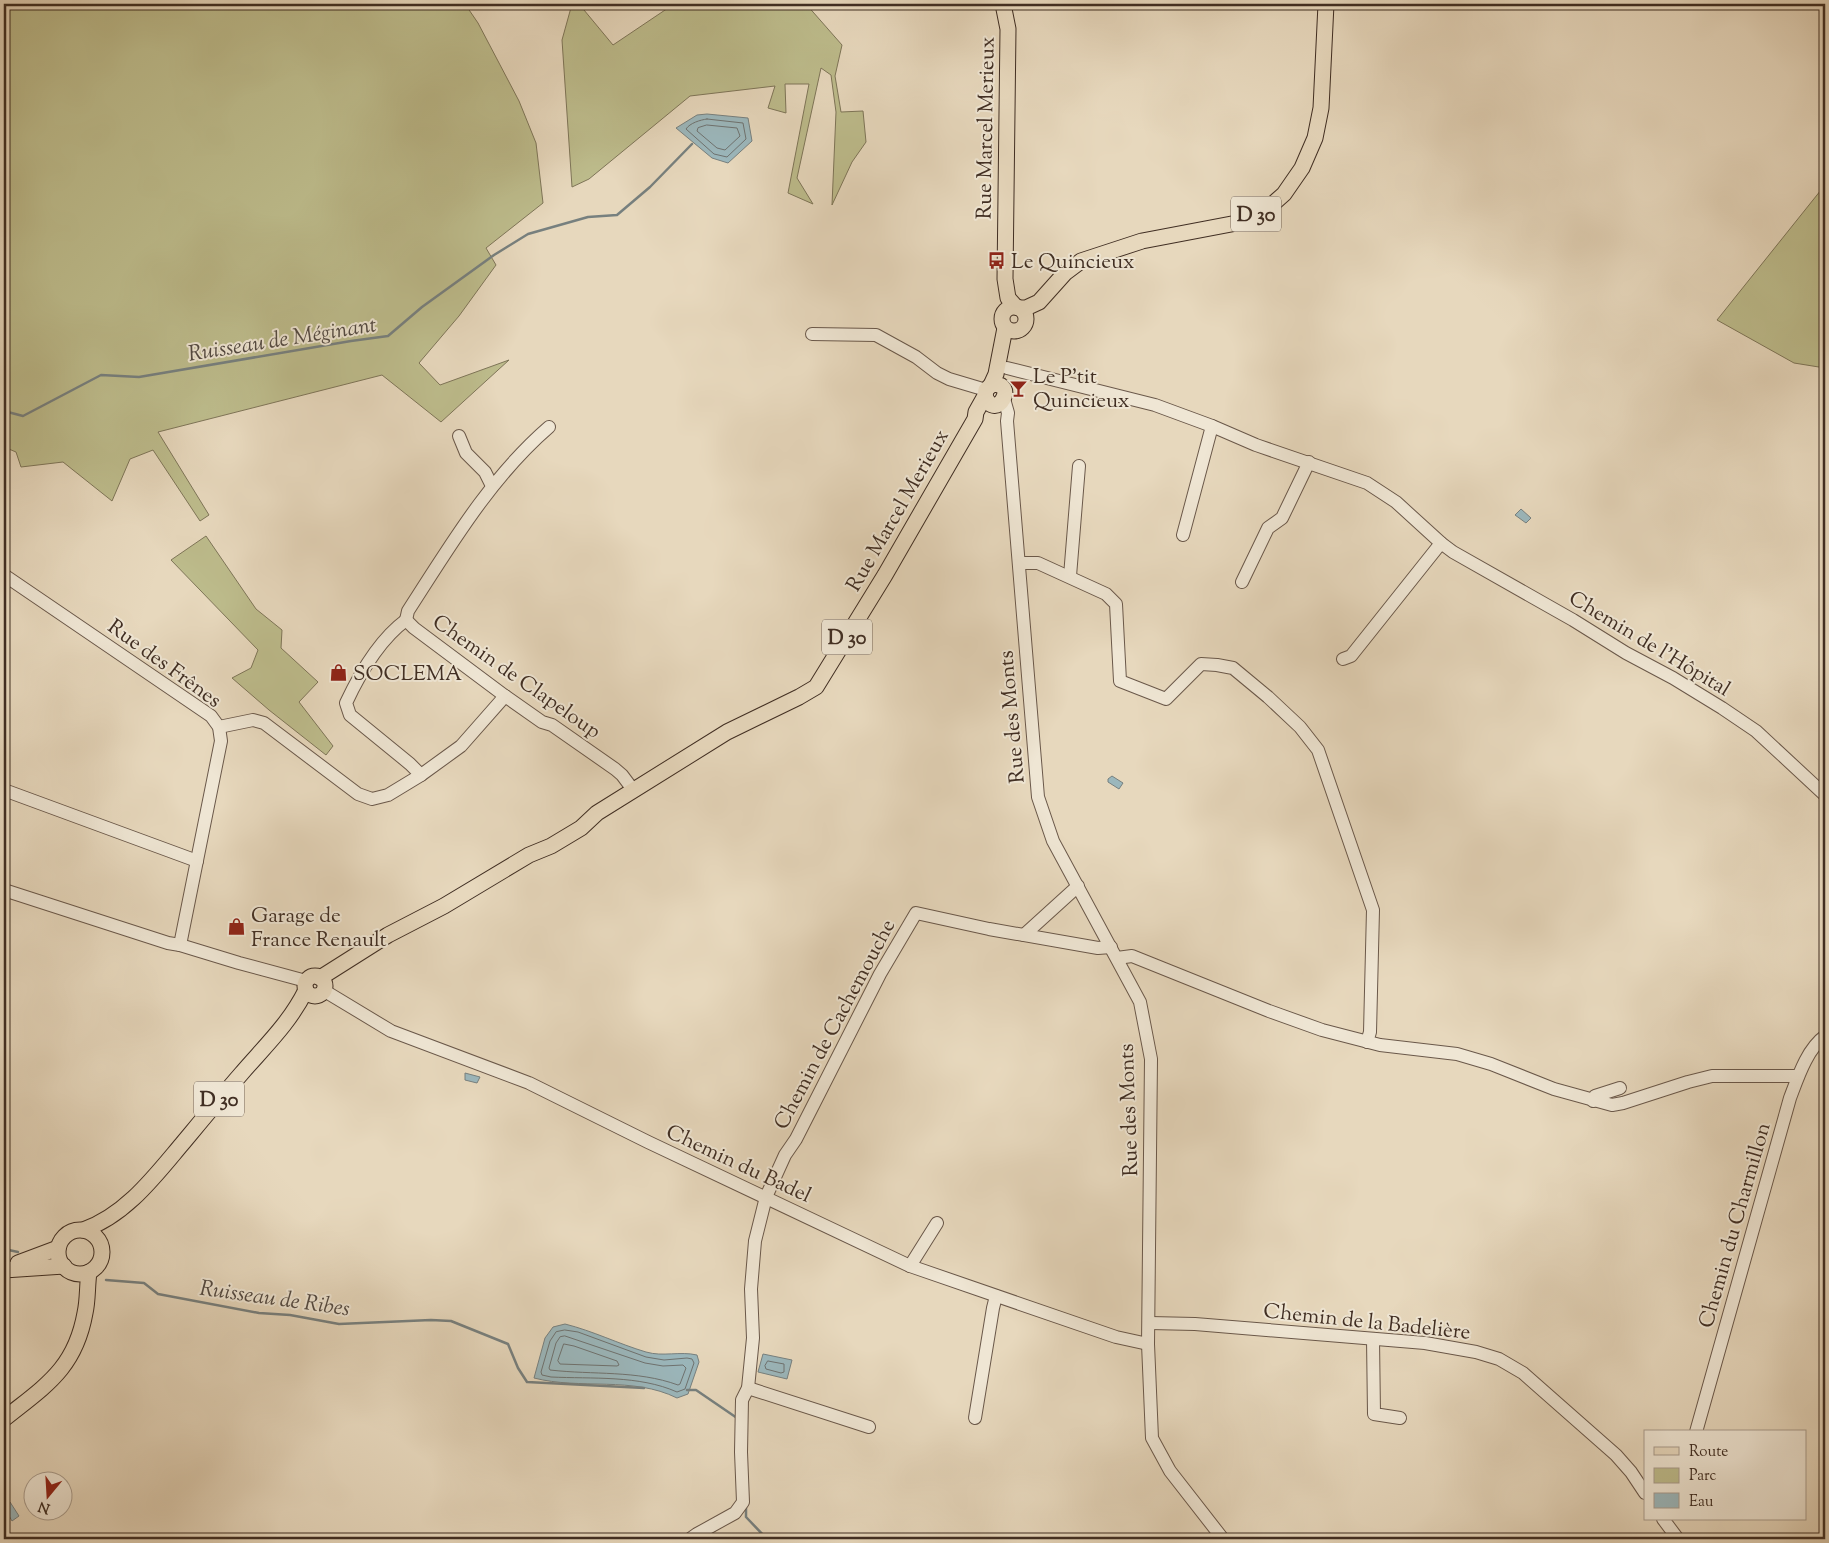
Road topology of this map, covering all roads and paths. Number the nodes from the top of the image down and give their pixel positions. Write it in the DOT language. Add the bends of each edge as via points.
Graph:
graph roads {
  1 [pos="1003,4"];
  2 [pos="1326,4"];
  3 [pos="1015,318"];
  4 [pos="812,334"];
  5 [pos="1007,368"];
  6 [pos="994,395"];
  7 [pos="1212,426"];
  8 [pos="549,427"];
  9 [pos="460,436"];
  10 [pos="1309,462"];
  11 [pos="1079,466"];
  12 [pos="492,486"];
  13 [pos="1183,535"];
  14 [pos="1441,544"];
  15 [pos="1019,563"];
  16 [pos="4,574"];
  17 [pos="1070,576"];
  18 [pos="1242,582"];
  19 [pos="406,620"];
  20 [pos="1343,659"];
  21 [pos="505,696"];
  22 [pos="218,727"];
  23 [pos="421,775"];
  24 [pos="4,790"];
  25 [pos="634,791"];
  26 [pos="1825,794"];
  27 [pos="197,861"];
  28 [pos="1078,886"];
  29 [pos="4,890"];
  30 [pos="1024,935"];
  31 [pos="180,945"];
  32 [pos="1114,952"];
  33 [pos="314,985"];
  34 [pos="1825,1023"];
  35 [pos="1821,1039"];
  36 [pos="1367,1042"];
  37 [pos="1798,1076"];
  38 [pos="1620,1088"];
  39 [pos="1593,1100"];
  40 [pos="766,1197"];
  41 [pos="127,1203"];
  42 [pos="936,1223"];
  43 [pos="83,1230"];
  44 [pos="101,1244"];
  45 [pos="58,1248"];
  46 [pos="910,1266"];
  47 [pos="5,1269"];
  48 [pos="68,1270"];
  49 [pos="90,1272"];
  50 [pos="996,1296"];
  51 [pos="86,1310"];
  52 [pos="1150,1323"];
  53 [pos="1373,1339"];
  54 [pos="1148,1344"];
  55 [pos="748,1388"];
  56 [pos="975,1418"];
  57 [pos="1400,1418"];
  58 [pos="4,1419"];
  59 [pos="869,1427"];
  60 [pos="1697,1430"];
  61 [pos="1644,1492"];
  62 [pos="1666,1526"];
  63 [pos="690,1539"];
  64 [pos="1223,1539"];
  65 [pos="1678,1539"];
  1 -- 3 [label="main road, Rue Marcel Merieux" via="1008,28 1005,284"];
  2 -- 3 [label="main road, D 30" via="1321,108 1315,138 1302,168 1284,194 1266,210 1242,222 1142,242 1082,261 1043,296 1037,311"];
  3 -- 5 [label="main road, Rue Marcel Merieux / D 30"];
  3 -- 6 [label="main road, Rue Marcel Merieux / D 30" via="996,374"];
  4 -- 6 [label="street" via="876,335 916,356 937,373"];
  5 -- 6 [label="main road, Rue Marcel Merieux / D 30"];
  5 -- 7 [label="street, Chemin de l'Hôpital" via="1155,405"];
  6 -- 15 [label="street, Rue des Monts" via="1007,421"];
  6 -- 25 [label="main road, Rue Marcel Merieux / D 30" via="976,412 975,419 885,575 816,687 800,698 727,732"];
  7 -- 10 [label="street, Chemin de l'Hôpital" via="1256,445"];
  7 -- 13 [label="street"];
  8 -- 12 [label="street, Chemin de Clapeloup"];
  9 -- 12 [label="street" via="466,453 485,472"];
  10 -- 14 [label="street, Chemin de l'Hôpital" via="1366,483 1396,502"];
  10 -- 18 [label="street" via="1282,518 1268,528"];
  11 -- 17 [label="street"];
  12 -- 19 [label="street, Chemin de Clapeloup" via="408,611"];
  14 -- 20 [label="street" via="1351,656"];
  14 -- 26 [label="street, Chemin de l'Hôpital" via="1722,708 1756,731"];
  15 -- 17 [label="street" via="1038,562"];
  15 -- 28 [label="street, Rue des Monts" via="1038,798 1053,841"];
  16 -- 22 [label="street, Rue des Frênes" via="211,716"];
  17 -- 36 [label="street" via="1106,594 1116,604 1120,681 1166,699 1201,664 1233,668 1300,727 1318,750 1373,910 1370,1032"];
  19 -- 21 [label="street, Chemin de Clapeloup"];
  19 -- 23 [label="street" via="382,642 346,704 350,715"];
  21 -- 23 [label="street" via="461,746"];
  21 -- 25 [label="street, Chemin de Clapeloup" via="615,768"];
  22 -- 23 [label="street" via="253,720 264,723 358,794 372,799 388,795"];
  22 -- 27 [label="street, Rue des Frênes" via="221,741"];
  24 -- 27 [label="street"];
  25 -- 33 [label="main road, Rue Marcel Merieux / D 30" via="551,846 529,855 388,935"];
  27 -- 31 [label="street, Rue des Frênes"];
  28 -- 30 [label="street"];
  28 -- 32 [label="street, Rue des Monts"];
  29 -- 31 [label="street, Chemin du Badel"];
  30 -- 32 [label="street, Chemin de Cachemouche"];
  30 -- 40 [label="street, Chemin de Cachemouche" via="916,913 880,974"];
  31 -- 33 [label="street, Chemin du Badel"];
  32 -- 36 [label="street, Chemin de Cachemouche" via="1132,956 1322,1030"];
  32 -- 52 [label="street, Rue des Monts" via="1140,1002 1151,1059"];
  33 -- 40 [label="street, Chemin du Badel" via="391,1031 529,1083"];
  33 -- 41 [label="main road, D 30" via="154,1178"];
  34 -- 35 [label="street, Chemin du Charmillon"];
  35 -- 37 [label="street, Chemin du Charmillon"];
  36 -- 39 [label="street, Chemin de Cachemouche" via="1457,1054"];
  37 -- 39 [label="street, Chemin de Cachemouche" via="1712,1076 1623,1103 1612,1105"];
  37 -- 60 [label="street, Chemin du Charmillon"];
  38 -- 39 [label="street" via="1595,1096"];
  40 -- 46 [label="street, Chemin du Badel"];
  40 -- 55 [label="street" via="755,1241 751,1289 753,1338"];
  41 -- 43 [label="main road, D 30" via="97,1226"];
  41 -- 44 [label="main road, D 30"];
  42 -- 46 [label="street"];
  43 -- 44 [label="main road" via="94,1234"];
  43 -- 45 [label="main road" via="63,1237"];
  44 -- 49 [label="main road" via="100,1262"];
  45 -- 47 [label="main road"];
  45 -- 48 [label="main road" via="58,1255"];
  46 -- 50 [label="street, Chemin du Badel"];
  47 -- 48 [label="main road"];
  48 -- 49 [label="main road" via="79,1274"];
  48 -- 51 [label="main road" via="81,1284"];
  49 -- 51 [label="main road"];
  50 -- 54 [label="street, Chemin du Badel" via="1116,1337"];
  50 -- 56 [label="street"];
  51 -- 58 [label="main road" via="78,1344 69,1360 56,1377"];
  52 -- 53 [label="street, Chemin de la Badelière"];
  52 -- 54 [label="street, Rue des Monts"];
  53 -- 57 [label="street" via="1374,1414"];
  53 -- 61 [label="street, Chemin de la Badelière" via="1425,1343 1499,1359 1523,1373 1616,1455"];
  54 -- 64 [label="street, Rue des Monts" via="1152,1438 1170,1470"];
  55 -- 59 [label="street"];
  55 -- 63 [label="street" via="742,1400 743,1502 735,1513"];
  62 -- 65 [label="street"];
}
